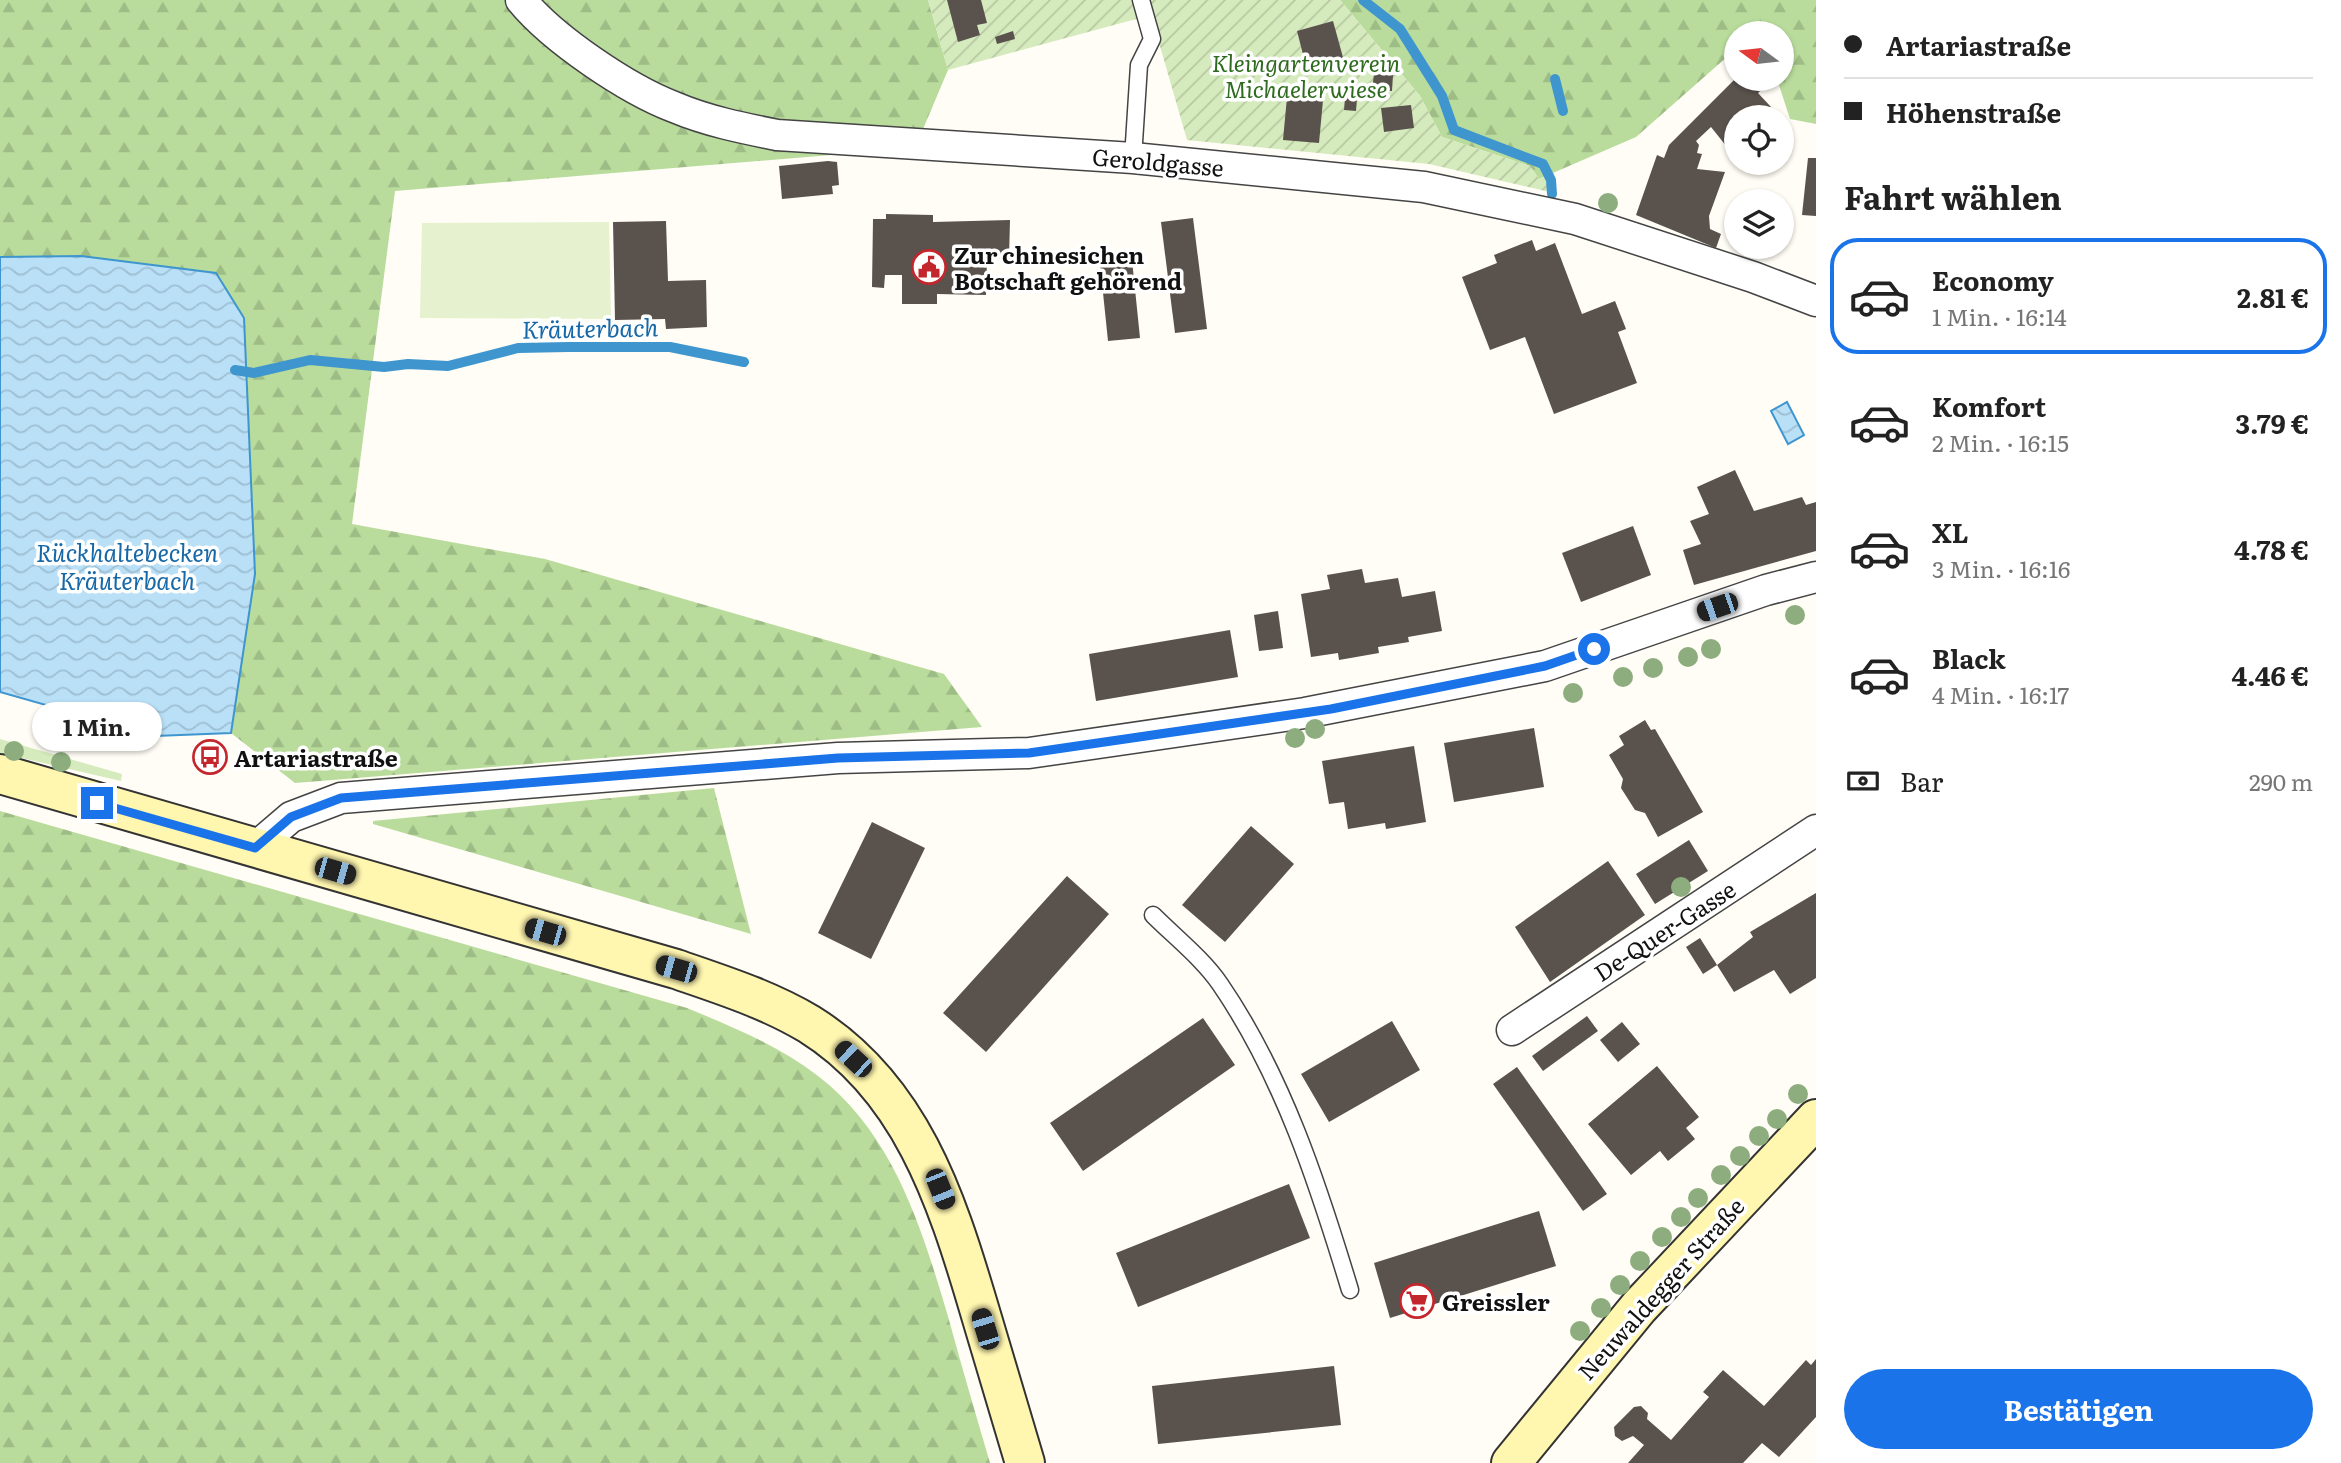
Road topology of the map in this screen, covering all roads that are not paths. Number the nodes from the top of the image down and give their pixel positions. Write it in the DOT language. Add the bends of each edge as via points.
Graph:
graph roads {
  1 [pos="521,0"];
  2 [pos="1141,0"];
  3 [pos="1133,158"];
  4 [pos="1816,301"];
  5 [pos="1816,577"];
  6 [pos="0,775"];
  7 [pos="1816,830"];
  8 [pos="255,848"];
  9 [pos="1153,915"];
  10 [pos="1512,1030"];
  11 [pos="1816,1119"];
  12 [pos="1350,1290"];
  13 [pos="1025,1463"];
  14 [pos="1511,1463"];
  1 -- 3 [label="street, Geroldgasse" via="552,31 635,87 673,107 731,126 777,135"];
  2 -- 3 [label="lane" via="1152,39 1139,65"];
  3 -- 4 [label="street, Geroldgasse" via="1437,189 1576,219"];
  5 -- 8 [label="street" via="1545,666 1331,709 1029,753 838,758 341,798 291,817"];
  6 -- 8 [label="main road"];
  7 -- 10 [label="street, De-Quer-Gasse"];
  8 -- 13 [label="main road" via="712,981 777,1006 841,1047 893,1104 932,1168 949,1210"];
  9 -- 12 [label="lane" via="1219,982 1259,1053 1304,1146"];
  11 -- 14 [label="main road, Neuwaldegger Straße" via="1639,1307"];
}
